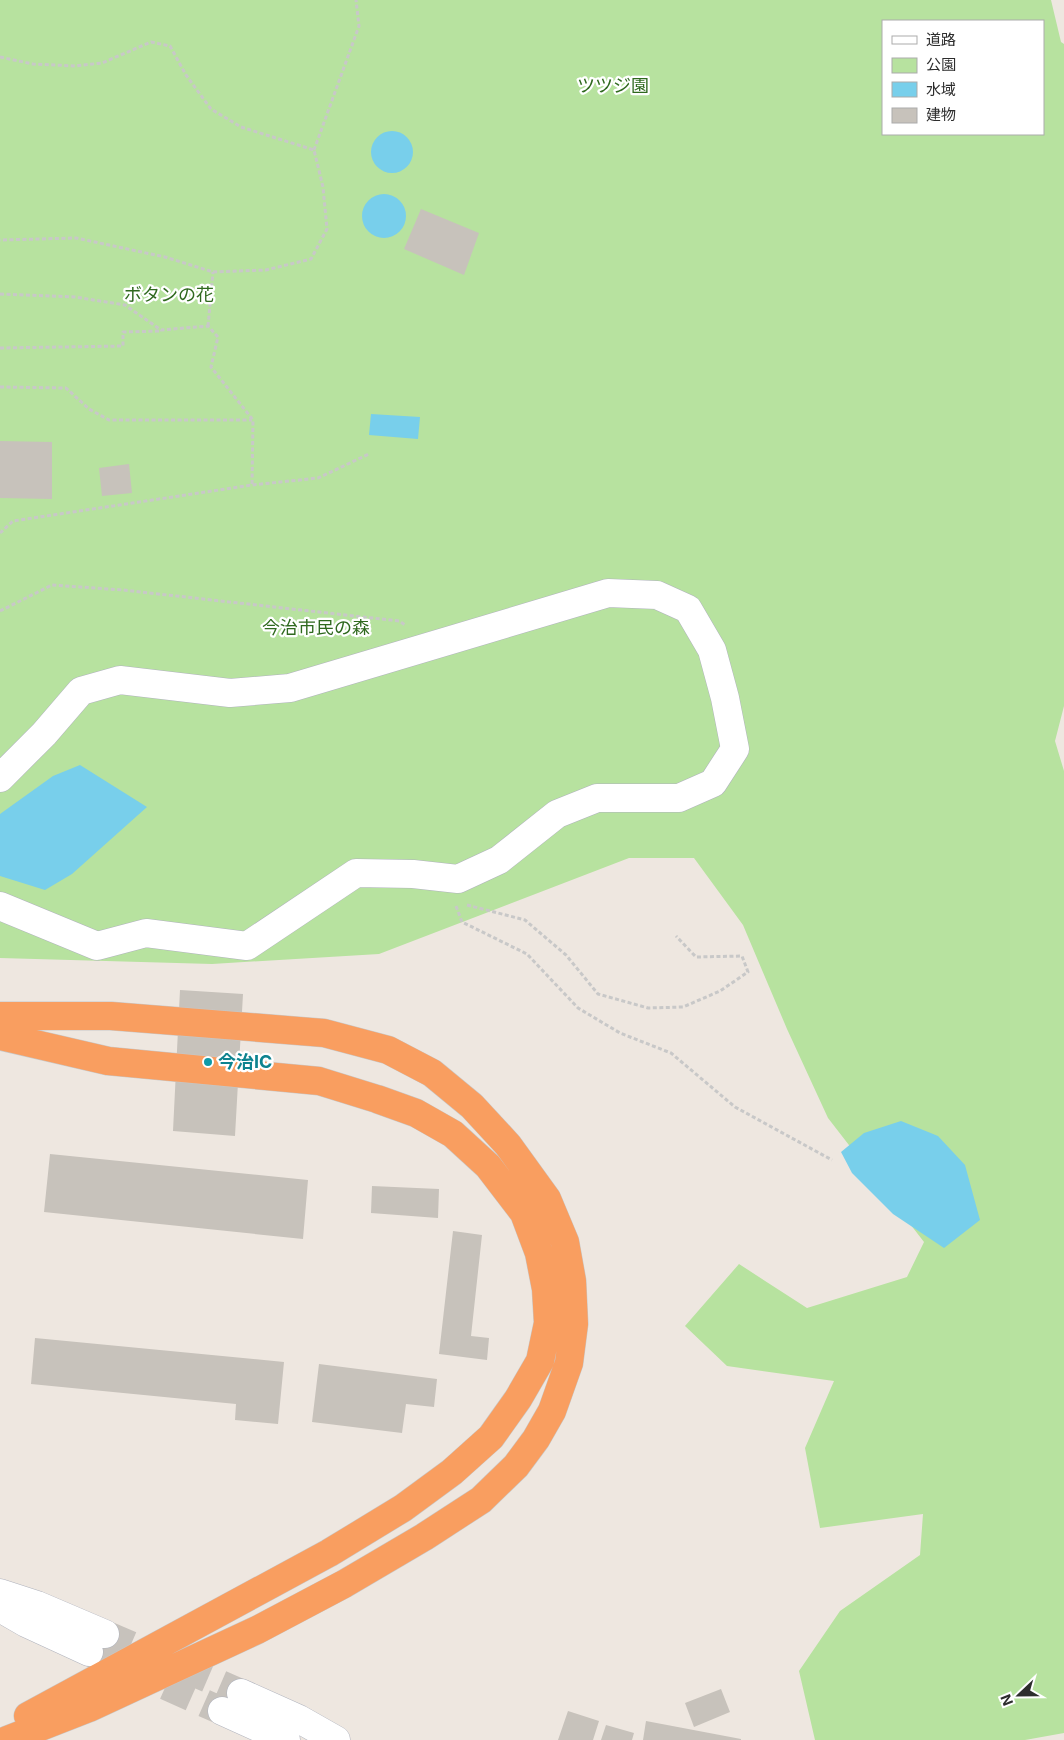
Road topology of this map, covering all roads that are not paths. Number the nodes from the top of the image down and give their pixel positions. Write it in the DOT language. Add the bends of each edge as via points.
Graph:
graph roads {
  1 [pos="0,778"];
  2 [pos="0,906"];
  3 [pos="0,1016"];
  4 [pos="0,1036"];
  5 [pos="0,1593"];
  6 [pos="0,1608"];
  7 [pos="0,1730"];
  8 [pos="7,1740"];
  9 [pos="286,1740"];
  10 [pos="336,1740"];
  1 -- 2 [label="street" via="81,691 120,680 230,693 290,688 608,593 657,595 688,609 712,650 735,749 713,783 679,798 597,798 557,814 500,860 452,878 356,874 247,946 146,933 97,946"];
  3 -- 8 [label="highway" via="111,1016 324,1033 388,1050 432,1073 472,1106 508,1145 547,1199 565,1242 572,1281 574,1324 569,1363 548,1418 516,1466 480,1500 344,1584 257,1630 89,1708"];
  4 -- 7 [label="highway" via="108,1061 319,1081 416,1113 453,1134 474,1153 524,1213 539,1253 548,1323 540,1361 518,1399 490,1437 452,1472 403,1508 329,1553"];
  5 -- 6 [label="street" via="37,1605 97,1643 26,1624"];
  9 -- 10 [label="street" via="232,1702 299,1718"];
}
